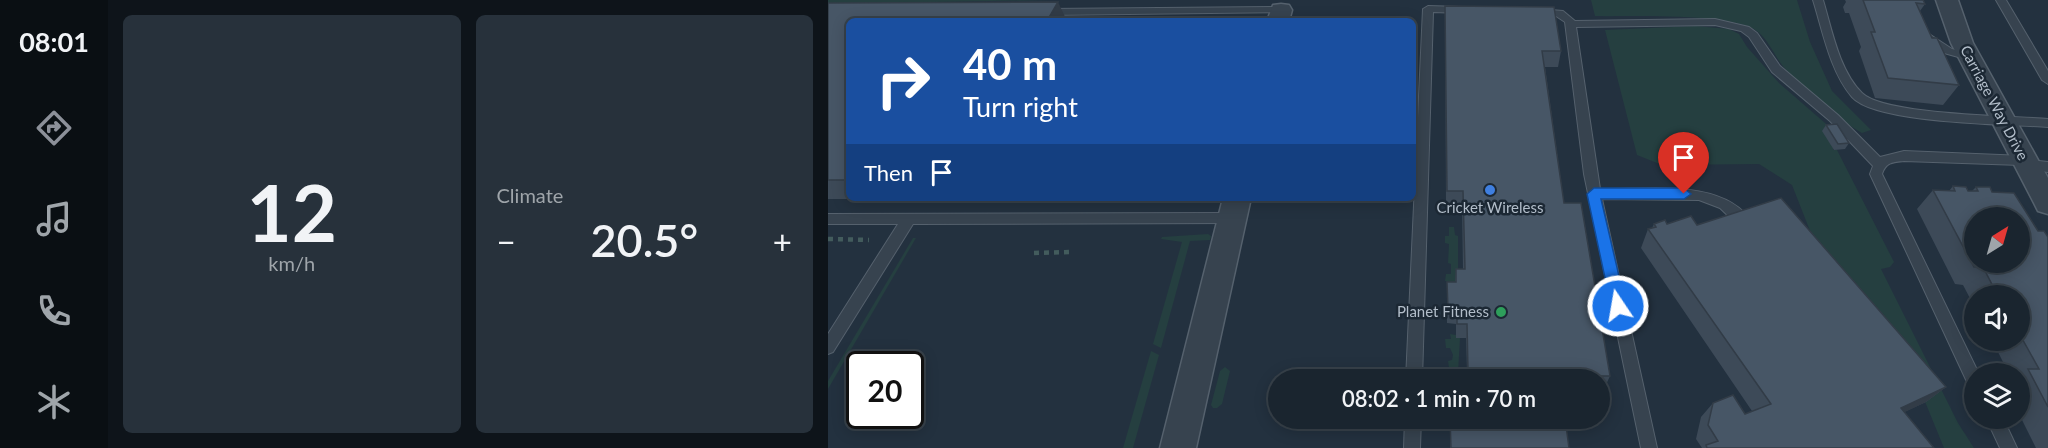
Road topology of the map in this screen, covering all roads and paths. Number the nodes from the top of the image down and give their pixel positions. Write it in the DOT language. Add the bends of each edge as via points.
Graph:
graph roads {
  1 [pos="1818,0"];
  2 [pos="1947,0"];
  3 [pos="2001,0"];
  4 [pos="1475,10"];
  5 [pos="1031,12"];
  6 [pos="1530,12"];
  7 [pos="1280,15"];
  8 [pos="1570,24"];
  9 [pos="1921,30"];
  10 [pos="1970,57"];
  11 [pos="2048,80"];
  12 [pos="2002,120"];
  13 [pos="2048,123"];
  14 [pos="1879,164"];
  15 [pos="2033,164"];
  16 [pos="1594,194"];
  17 [pos="2048,202"];
  18 [pos="1234,208"];
  19 [pos="828,219"];
  20 [pos="908,220"];
  21 [pos="1746,224"];
  22 [pos="828,239"];
  23 [pos="869,240"];
  24 [pos="1072,252"];
  25 [pos="1034,253"];
  26 [pos="828,347"];
  27 [pos="1966,363"];
  28 [pos="1414,369"];
  29 [pos="1413,429"];
  30 [pos="2000,429"];
  31 [pos="1178,448"];
  32 [pos="1412,448"];
  33 [pos="1649,448"];
  34 [pos="2009,448"];
  1 -- 12 [label="lane" via="1836,56 1857,96 1882,109 1905,113"];
  2 -- 10 [label="street, Carriage Way Drive"];
  3 -- 11 [label="lane"];
  4 -- 28 [label="lane" via="1428,9"];
  5 -- 7 [label="lane"];
  6 -- 8 [label="lane" via="1559,13"];
  8 -- 14 [label="lane" via="1715,22 1745,29 1776,69 1834,118"];
  8 -- 16 [label="lane"];
  9 -- 10 [label="lane" via="1939,46"];
  10 -- 12 [label="street, Carriage Way Drive"];
  12 -- 13 [label="lane"];
  12 -- 15 [label="street, Carriage Way Drive"];
  14 -- 15 [label="lane" via="1904,156"];
  14 -- 27 [label="lane" via="1876,174"];
  15 -- 17 [label="street, Carriage Way Drive"];
  16 -- 21 [label="lane" via="1699,195 1725,204"];
  16 -- 33 [label="lane"];
  18 -- 20 [label="lane"];
  18 -- 31 [label="street"];
  19 -- 20 [label="lane"];
  20 -- 26 [label="lane"];
  22 -- 23 [label="path"];
  24 -- 25 [label="path"];
  29 -- 32 [label="lane"];
  30 -- 34 [label="lane"];
}
